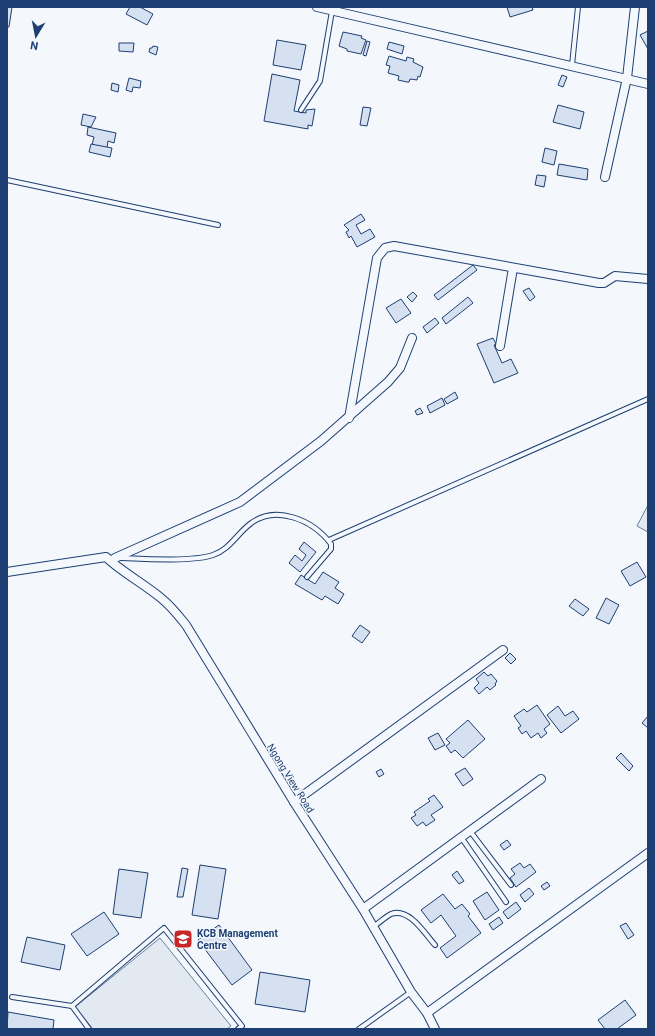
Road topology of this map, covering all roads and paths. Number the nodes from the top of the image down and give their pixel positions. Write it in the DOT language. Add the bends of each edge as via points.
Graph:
graph roads {
  1 [pos="318,7"];
  2 [pos="578,7"];
  3 [pos="636,7"];
  4 [pos="332,9"];
  5 [pos="572,66"];
  6 [pos="627,78"];
  7 [pos="648,84"];
  8 [pos="301,110"];
  9 [pos="605,177"];
  10 [pos="7,180"];
  11 [pos="218,225"];
  12 [pos="513,268"];
  13 [pos="648,280"];
  14 [pos="412,338"];
  15 [pos="500,346"];
  16 [pos="648,399"];
  17 [pos="349,418"];
  18 [pos="329,540"];
  19 [pos="111,557"];
  20 [pos="7,572"];
  21 [pos="307,577"];
  22 [pos="503,650"];
  23 [pos="541,779"];
  24 [pos="294,802"];
  25 [pos="470,832"];
  26 [pos="461,838"];
  27 [pos="648,854"];
  28 [pos="511,885"];
  29 [pos="506,902"];
  30 [pos="363,909"];
  31 [pos="373,927"];
  32 [pos="435,945"];
  33 [pos="411,992"];
  34 [pos="12,997"];
  35 [pos="72,1006"];
  36 [pos="427,1013"];
  37 [pos="89,1029"];
  38 [pos="238,1029"];
  39 [pos="359,1029"];
  40 [pos="436,1029"];
  1 -- 4 [label="street"];
  2 -- 5 [label="lane"];
  3 -- 6 [label="street"];
  4 -- 5 [label="street"];
  4 -- 8 [label="lane" via="320,81"];
  5 -- 6 [label="street"];
  6 -- 7 [label="street"];
  6 -- 9 [label="street"];
  10 -- 11 [label="lane"];
  12 -- 13 [label="street" via="599,283 604,283 615,276"];
  12 -- 15 [label="street"];
  12 -- 17 [label="street" via="394,246 385,248 376,258"];
  14 -- 17 [label="street" via="400,368"];
  16 -- 18 [label="lane"];
  17 -- 19 [label="street" via="240,502"];
  18 -- 19 [label="lane" via="308,523 273,514 251,524 221,552 212,556"];
  18 -- 21 [label="lane" via="331,549"];
  19 -- 20 [label="street"];
  19 -- 24 [label="street, Ngong View Road" via="123,572 160,597 186,625"];
  22 -- 24 [label="street"];
  23 -- 25 [label="street"];
  24 -- 30 [label="street, Ngong View Road"];
  25 -- 26 [label="street"];
  25 -- 28 [label="lane"];
  26 -- 29 [label="lane"];
  26 -- 30 [label="street"];
  27 -- 36 [label="street"];
  30 -- 31 [label="street, Ngong View Road"];
  31 -- 32 [label="lane" via="392,914 401,913 408,916"];
  31 -- 33 [label="street, Ngong View Road"];
  33 -- 36 [label="street, Ngong View Road"];
  33 -- 39 [label="lane"];
  34 -- 35 [label="lane"];
  35 -- 37 [label="lane"];
  35 -- 38 [label="lane" via="164,928 242,1026"];
  36 -- 40 [label="street, Ngong View Road"];
}
